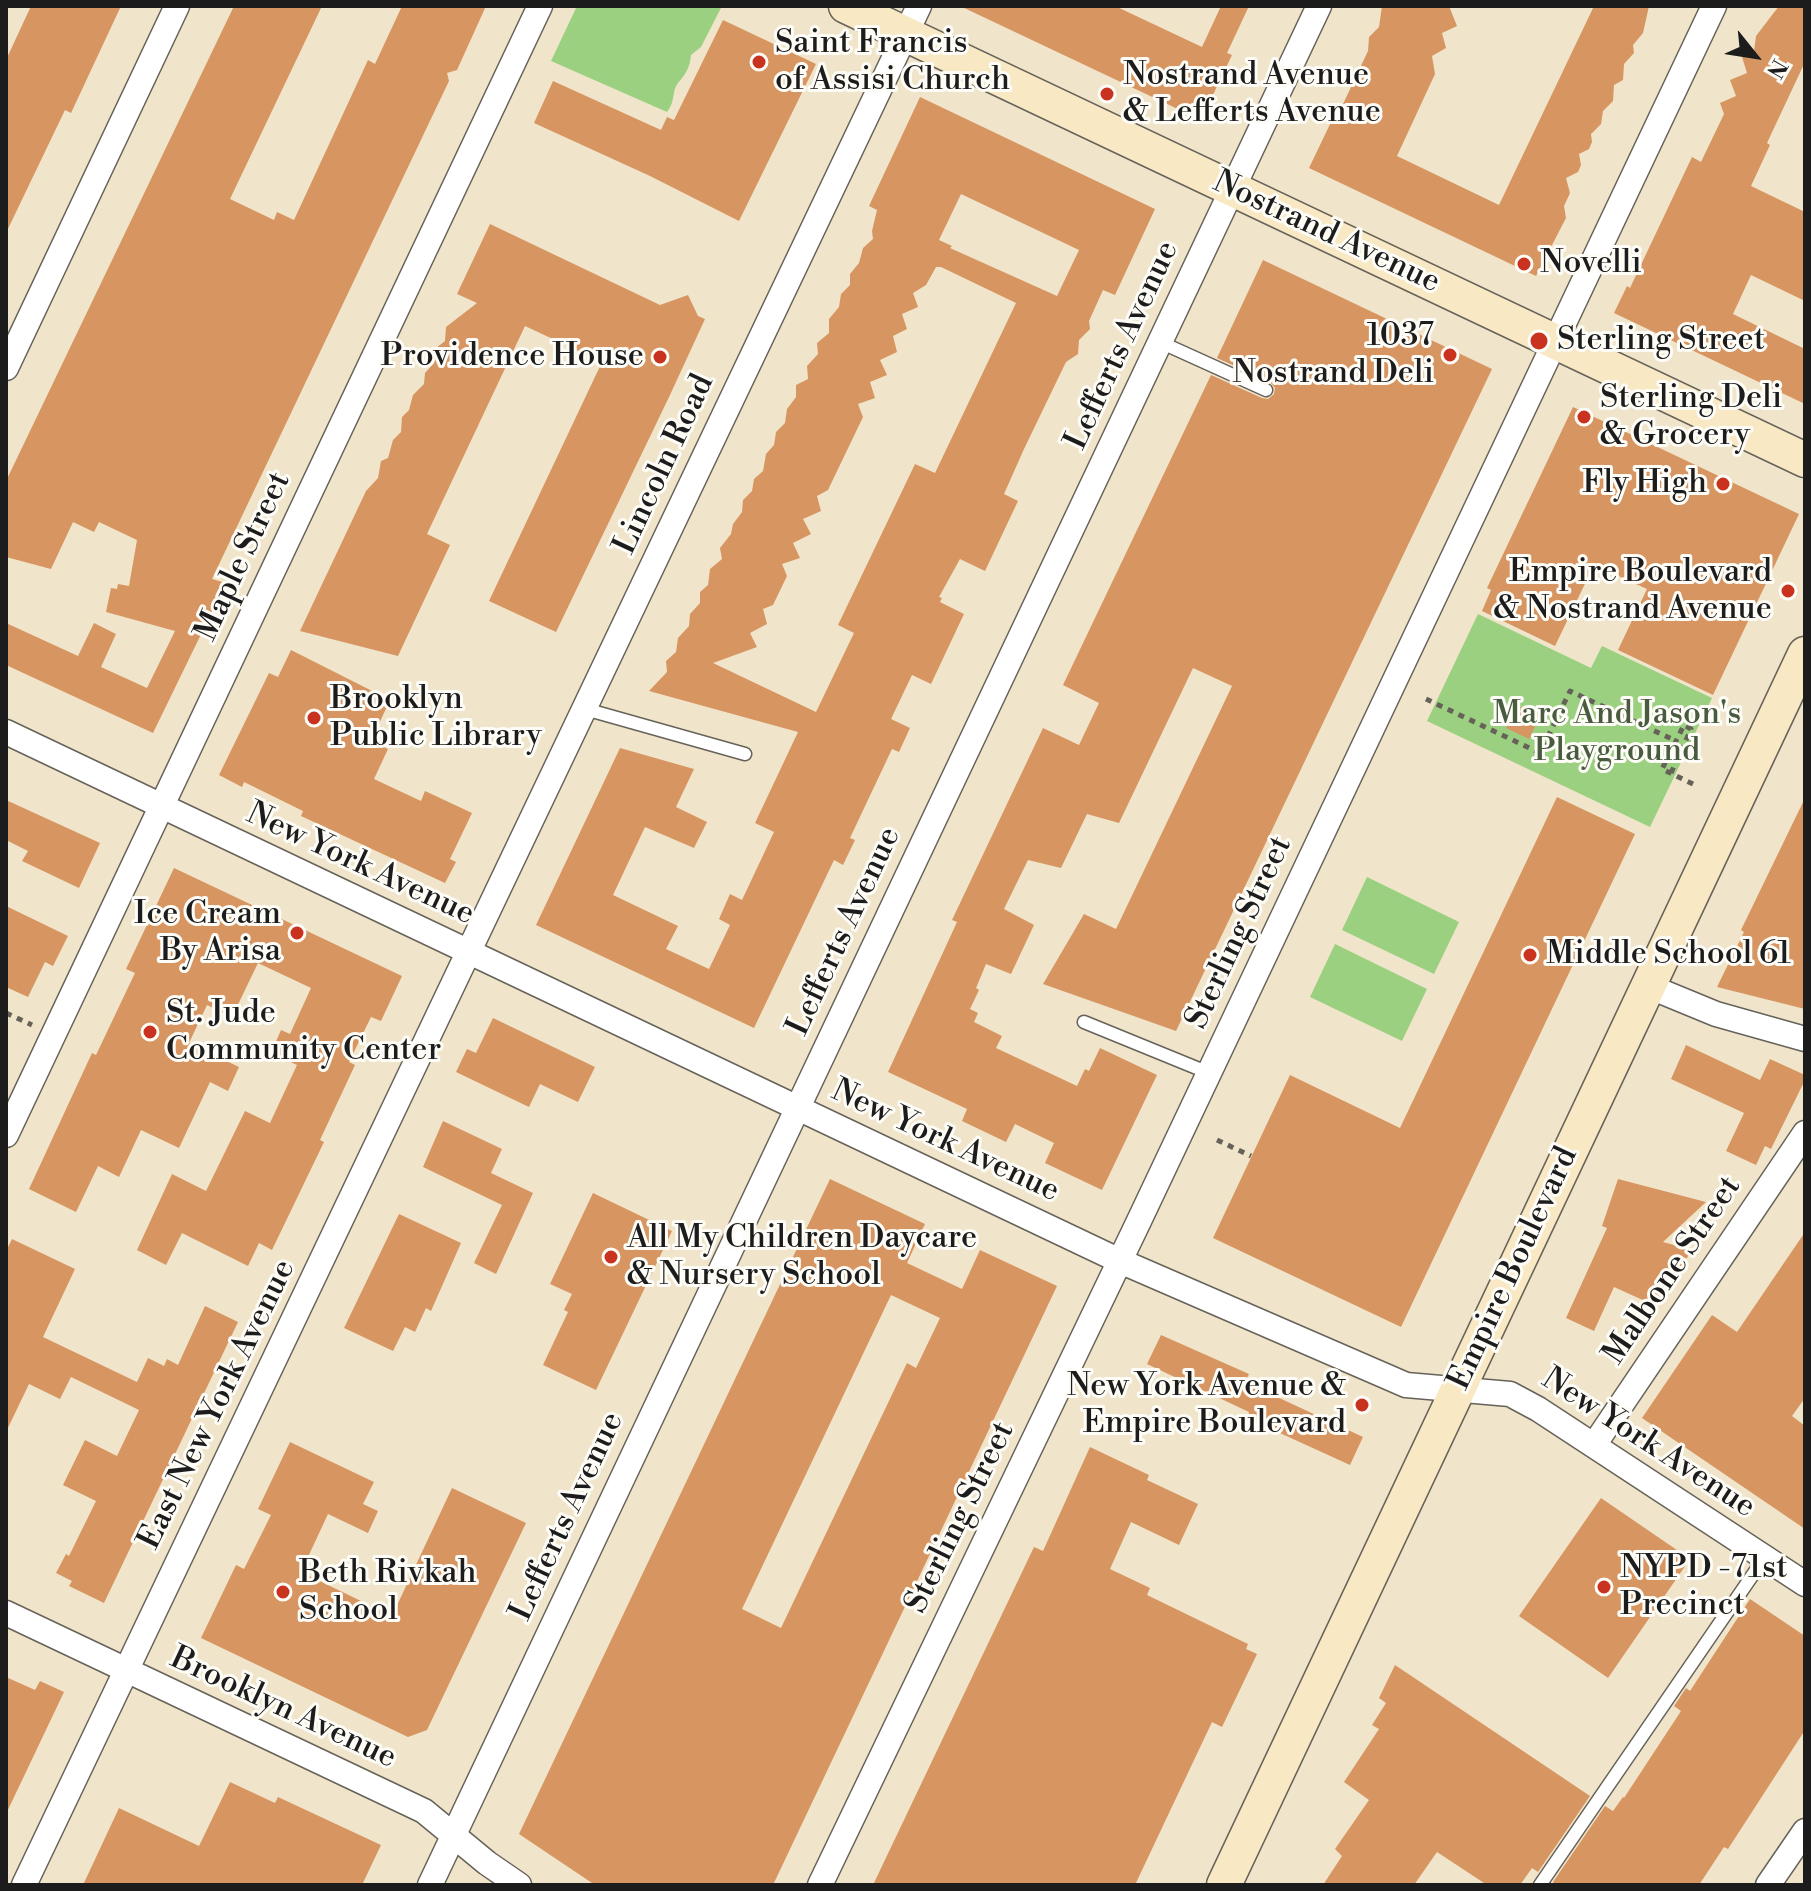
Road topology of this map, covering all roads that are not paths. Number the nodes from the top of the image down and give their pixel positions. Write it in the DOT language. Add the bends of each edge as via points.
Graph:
graph roads {
  1 [pos="177,6"];
  2 [pos="540,6"];
  3 [pos="846,6"];
  4 [pos="1319,6"];
  5 [pos="1714,6"];
  6 [pos="912,20"];
  7 [pos="1233,189"];
  8 [pos="1555,341"];
  9 [pos="1160,342"];
  10 [pos="6,368"];
  11 [pos="1266,390"];
  12 [pos="1805,460"];
  13 [pos="1805,654"];
  14 [pos="585,709"];
  15 [pos="6,732"];
  16 [pos="745,754"];
  17 [pos="161,806"];
  18 [pos="469,952"];
  19 [pos="1648,986"];
  20 [pos="1084,1022"];
  21 [pos="1805,1039"];
  22 [pos="1209,1073"];
  23 [pos="797,1108"];
  24 [pos="1805,1133"];
  25 [pos="6,1135"];
  26 [pos="1120,1261"];
  27 [pos="1458,1388"];
  28 [pos="1594,1445"];
  29 [pos="1765,1557"];
  30 [pos="1805,1584"];
  31 [pos="6,1613"];
  32 [pos="126,1670"];
  33 [pos="1805,1831"];
  34 [pos="453,1835"];
  35 [pos="24,1885"];
  36 [pos="430,1885"];
  37 [pos="519,1885"];
  38 [pos="820,1885"];
  39 [pos="1224,1885"];
  40 [pos="1540,1885"];
  41 [pos="1768,1885"];
  1 -- 10 [label="street"];
  2 -- 17 [label="street, Maple Street"];
  3 -- 6 [label="main road, Nostrand Avenue"];
  4 -- 7 [label="street, Lefferts Avenue"];
  5 -- 8 [label="street, Sterling Street"];
  6 -- 7 [label="main road, Nostrand Avenue"];
  6 -- 14 [label="street, Lincoln Road"];
  7 -- 8 [label="main road, Nostrand Avenue"];
  7 -- 9 [label="street, Lefferts Avenue"];
  8 -- 12 [label="main road, Nostrand Avenue"];
  8 -- 22 [label="street, Sterling Street"];
  9 -- 11 [label="lane"];
  9 -- 23 [label="street, Lefferts Avenue"];
  13 -- 19 [label="main road, Empire Boulevard"];
  14 -- 16 [label="lane"];
  14 -- 18 [label="street, Lincoln Road"];
  15 -- 17 [label="street, New York Avenue"];
  17 -- 18 [label="street, New York Avenue"];
  17 -- 25 [label="street, Maple Street"];
  18 -- 23 [label="street, New York Avenue"];
  18 -- 32 [label="street, East New York Avenue"];
  19 -- 21 [label="street" via="1716,1014"];
  19 -- 27 [label="main road, Empire Boulevard"];
  20 -- 22 [label="lane"];
  22 -- 26 [label="street, Sterling Street"];
  23 -- 26 [label="street, New York Avenue"];
  23 -- 34 [label="street, Lefferts Avenue"];
  24 -- 28 [label="street, Malbone Street"];
  26 -- 27 [label="street, New York Avenue" via="1406,1385"];
  26 -- 38 [label="street, Sterling Street"];
  27 -- 28 [label="street, New York Avenue" via="1510,1394"];
  27 -- 39 [label="main road, Empire Boulevard"];
  28 -- 29 [label="street, New York Avenue"];
  29 -- 30 [label="street, New York Avenue"];
  29 -- 40 [label="lane"];
  31 -- 32 [label="street, Brooklyn Avenue"];
  32 -- 34 [label="street, Brooklyn Avenue" via="424,1811"];
  32 -- 35 [label="street, East New York Avenue"];
  33 -- 41 [label="street"];
  34 -- 36 [label="street, Lefferts Avenue"];
  34 -- 37 [label="street, Brooklyn Avenue"];
}
